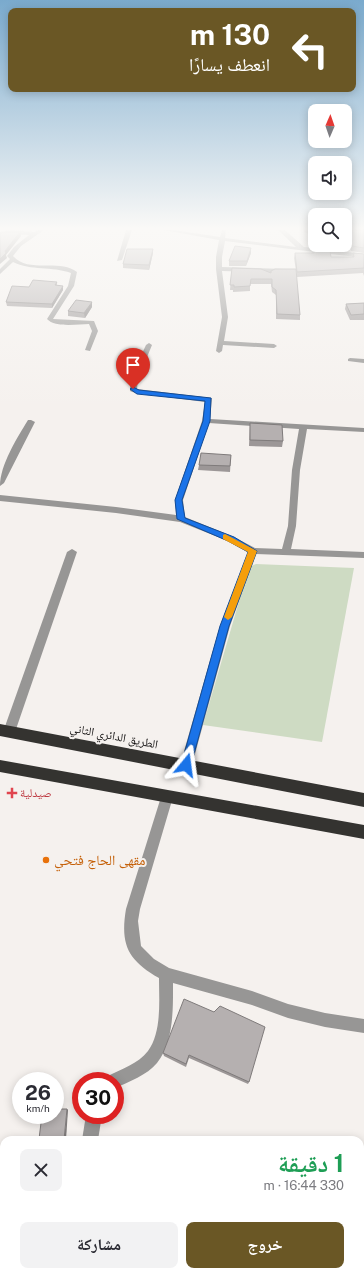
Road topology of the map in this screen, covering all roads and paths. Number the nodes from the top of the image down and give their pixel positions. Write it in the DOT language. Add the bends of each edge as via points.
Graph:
graph roads {
  1 [pos="69,290"];
  2 [pos="222,290"];
  3 [pos="220,343"];
  4 [pos="150,344"];
  5 [pos="274,346"];
  6 [pos="88,350"];
  7 [pos="219,351"];
  8 [pos="350,360"];
  9 [pos="364,360"];
  10 [pos="206,421"];
  11 [pos="31,422"];
  12 [pos="302,428"];
  13 [pos="364,430"];
  14 [pos="0,484"];
  15 [pos="0,498"];
  16 [pos="181,519"];
  17 [pos="253,551"];
  18 [pos="72,552"];
  19 [pos="285,553"];
  20 [pos="364,555"];
  21 [pos="4,731"];
  22 [pos="186,765"];
  23 [pos="0,766"];
  24 [pos="167,796"];
  25 [pos="364,800"];
  26 [pos="364,832"];
  27 [pos="166,974"];
  28 [pos="364,1026"];
  29 [pos="124,1075"];
  30 [pos="93,1124"];
  31 [pos="91,1136"];
  1 -- 6 [label="street" via="50,319 52,322 92,322 94,331"];
  2 -- 3 [label="street" via="225,317"];
  3 -- 5 [label="street"];
  3 -- 7 [label="street"];
  4 -- 10 [label="street" via="134,379 133,389 137,392 207,398 209,401"];
  8 -- 9 [label="street"];
  10 -- 12 [label="street"];
  10 -- 16 [label="street" via="179,500"];
  11 -- 14 [label="street"];
  12 -- 13 [label="street"];
  12 -- 19 [label="street" via="292,526"];
  15 -- 16 [label="street"];
  16 -- 17 [label="street" via="231,539"];
  17 -- 19 [label="street"];
  17 -- 22 [label="street" via="224,626"];
  18 -- 21 [label="street"];
  19 -- 20 [label="street"];
  21 -- 22 [label="highway, الطريق الدائري الثاني"];
  22 -- 25 [label="highway, الطريق الدائري الثاني"];
  23 -- 24 [label="highway"];
  24 -- 26 [label="highway"];
  24 -- 27 [label="street" via="131,921 135,950 149,964"];
  27 -- 28 [label="street" via="288,1011"];
  27 -- 29 [label="street" via="162,1036 147,1064"];
  30 -- 31 [label="street"];
}
